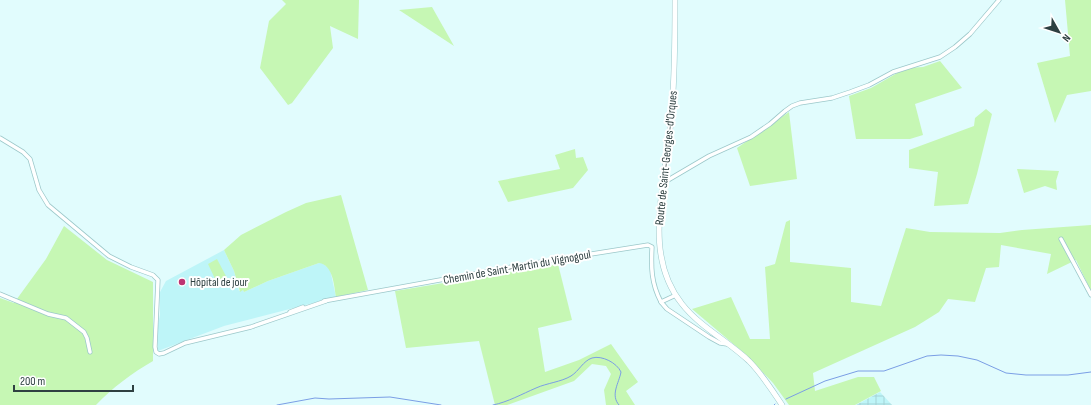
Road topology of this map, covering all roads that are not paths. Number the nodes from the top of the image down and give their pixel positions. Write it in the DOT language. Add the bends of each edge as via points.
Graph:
graph roads {
  1 [pos="675,0"];
  2 [pos="999,0"];
  3 [pos="0,138"];
  4 [pos="663,183"];
  5 [pos="1061,238"];
  6 [pos="0,294"];
  7 [pos="676,295"];
  8 [pos="1091,295"];
  9 [pos="661,302"];
  10 [pos="727,344"];
  11 [pos="90,352"];
  12 [pos="782,405"];
  1 -- 4 [label="street, Route de Saint-Georges-d'Orques" via="672,107"];
  2 -- 4 [label="street" via="970,34 940,57 899,70 869,85 832,98 792,106 751,137 709,156"];
  3 -- 9 [label="street, Chemin de Saint-Martin du Vignogoul" via="30,159 39,190 48,204 109,256 153,275 158,280 155,346 159,354 185,343 251,328 296,308 326,301 648,245 652,247 651,271"];
  4 -- 7 [label="street, Route de Saint-Georges-d'Orques" via="658,226 660,252"];
  5 -- 8 [label="street"];
  6 -- 11 [label="street" via="48,314 66,318 84,332"];
  7 -- 9 [label="street"];
  7 -- 10 [label="street, Route de Saint-Georges-d'Orques" via="698,320"];
  9 -- 10 [label="street, Chemin de Saint-Martin du Vignogoul" via="667,309 709,337"];
  10 -- 12 [label="street, Route de Saint-Georges-d'Orques" via="749,362"];
}
